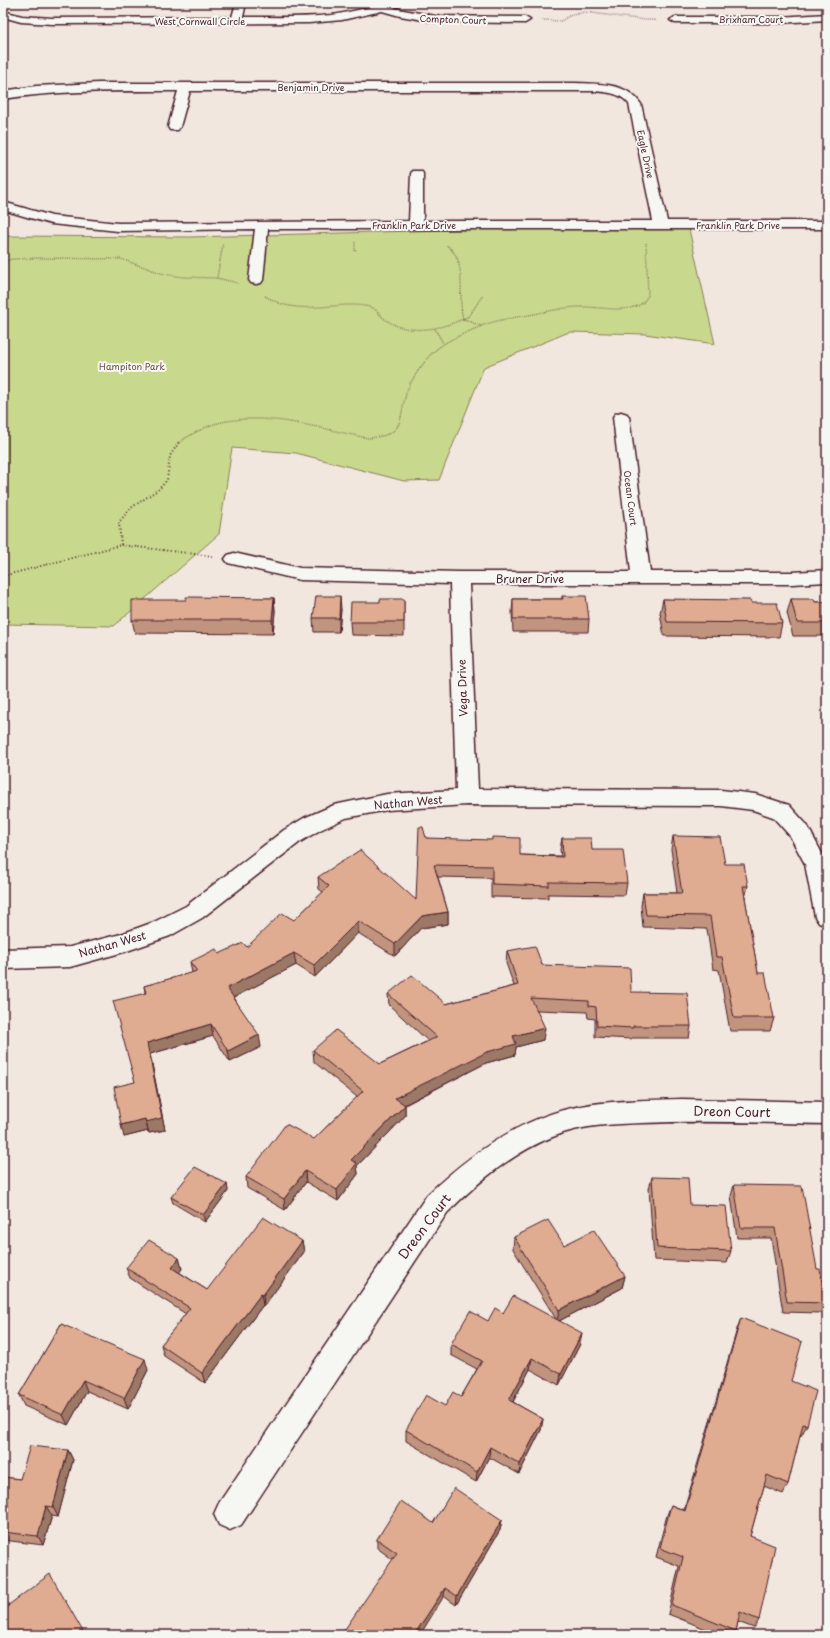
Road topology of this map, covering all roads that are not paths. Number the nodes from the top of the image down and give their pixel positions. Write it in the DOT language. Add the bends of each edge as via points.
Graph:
graph roads {
  1 [pos="240,3"];
  2 [pos="396,3"];
  3 [pos="383,8"];
  4 [pos="102,9"];
  5 [pos="3,14"];
  6 [pos="827,17"];
  7 [pos="525,20"];
  8 [pos="676,20"];
  9 [pos="97,21"];
  10 [pos="236,21"];
  11 [pos="185,87"];
  12 [pos="619,91"];
  13 [pos="3,95"];
  14 [pos="174,127"];
  15 [pos="417,174"];
  16 [pos="3,206"];
  17 [pos="262,225"];
  18 [pos="416,225"];
  19 [pos="661,225"];
  20 [pos="826,229"];
  21 [pos="256,280"];
  22 [pos="621,417"];
  23 [pos="234,559"];
  24 [pos="827,576"];
  25 [pos="459,578"];
  26 [pos="641,578"];
  27 [pos="467,797"];
  28 [pos="827,917"];
  29 [pos="3,959"];
  30 [pos="827,1113"];
  31 [pos="230,1514"];
  1 -- 10 [label="street"];
  2 -- 3 [label="street, West Cornwall Circle"];
  3 -- 7 [label="street, Compton Court" via="402,15 430,19"];
  3 -- 10 [label="street, West Cornwall Circle" via="326,19"];
  4 -- 9 [label="street"];
  5 -- 9 [label="street, West Cornwall Circle" via="34,20"];
  6 -- 8 [label="street, Brixham Court" via="779,20"];
  9 -- 10 [label="street, West Cornwall Circle"];
  11 -- 12 [label="street, Benjamin Drive" via="575,87"];
  11 -- 13 [label="street, Benjamin Drive" via="58,88"];
  11 -- 14 [label="street"];
  12 -- 19 [label="street, Eagle Drive" via="633,99 635,104"];
  15 -- 18 [label="street"];
  16 -- 17 [label="street, Franklin Park Drive" via="51,220 118,227"];
  17 -- 18 [label="street, Franklin Park Drive"];
  17 -- 21 [label="street"];
  18 -- 19 [label="street, Franklin Park Drive"];
  19 -- 20 [label="street, Franklin Park Drive"];
  22 -- 26 [label="street, Ocean Court"];
  23 -- 25 [label="street, Bruner Drive" via="300,574"];
  24 -- 26 [label="street, Bruner Drive"];
  25 -- 26 [label="street, Bruner Drive"];
  25 -- 27 [label="street, Vega Drive"];
  27 -- 28 [label="street, Nathan West" via="721,798 755,802 781,811 799,831 816,864"];
  27 -- 29 [label="street, Nathan West" via="387,802 342,811 292,836 194,912 162,929 124,943 70,956"];
  30 -- 31 [label="street, Dreon Court" via="670,1110 602,1114 565,1120 532,1133 491,1157 461,1180 437,1204"];
}
